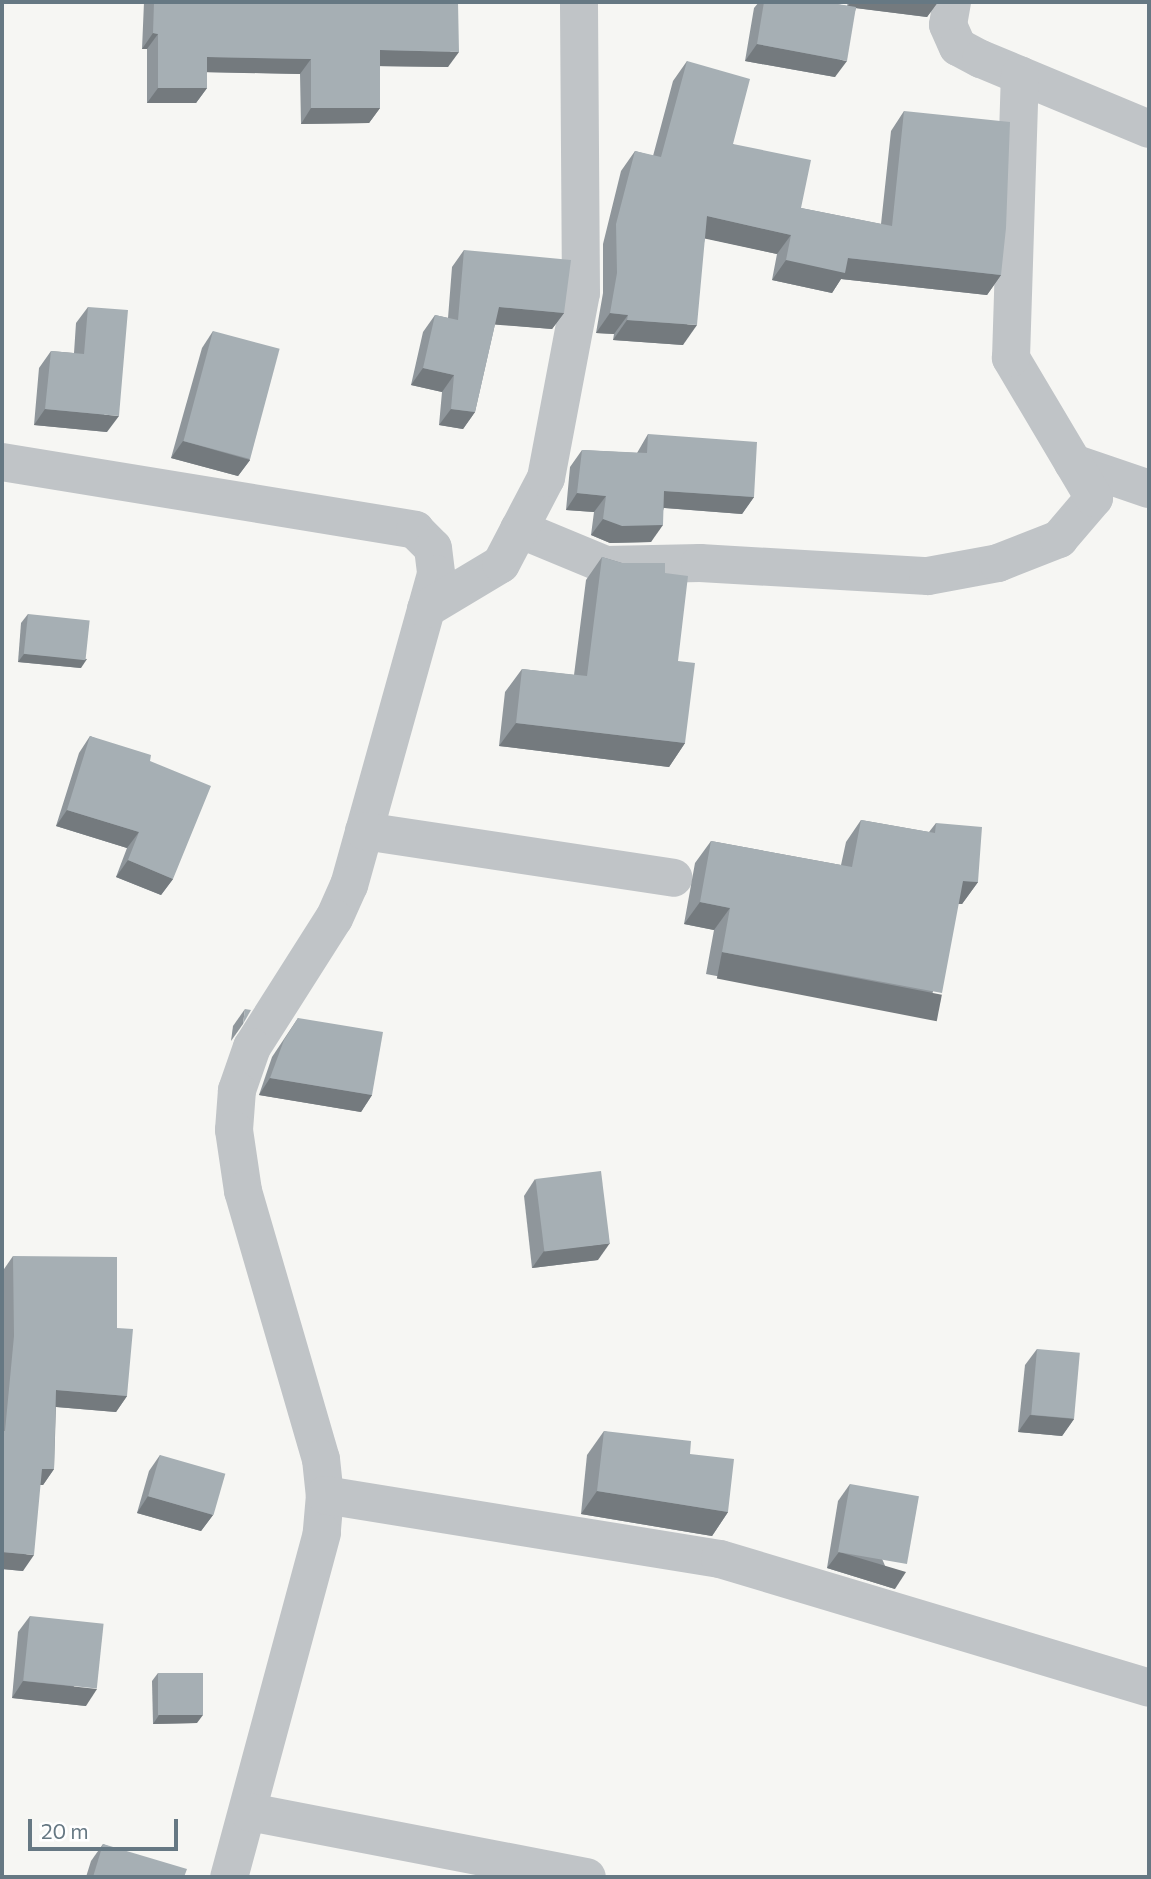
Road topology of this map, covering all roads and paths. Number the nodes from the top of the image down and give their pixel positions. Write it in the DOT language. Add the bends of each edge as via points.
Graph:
graph roads {
  1 [pos="579,2"];
  2 [pos="952,2"];
  3 [pos="1020,75"];
  4 [pos="1149,129"];
  5 [pos="2,462"];
  6 [pos="1073,463"];
  7 [pos="1149,489"];
  8 [pos="519,529"];
  9 [pos="426,609"];
  10 [pos="364,831"];
  11 [pos="673,878"];
  12 [pos="325,1495"];
  13 [pos="1149,1688"];
  14 [pos="248,1812"];
  15 [pos="229,1877"];
  16 [pos="587,1877"];
  1 -- 8 [label="street" via="581,293 546,478"];
  2 -- 3 [label="street" via="948,25 958,47"];
  3 -- 4 [label="street"];
  3 -- 6 [label="street" via="1011,358"];
  5 -- 9 [label="street" via="415,530 433,548 436,574"];
  6 -- 7 [label="street"];
  6 -- 8 [label="street" via="1094,498 1059,539 998,563 928,576 700,564 606,565"];
  8 -- 9 [label="street" via="501,564"];
  9 -- 10 [label="street"];
  10 -- 11 [label="street"];
  10 -- 12 [label="street" via="334,918 252,1047 237,1090 234,1130 243,1191 321,1459"];
  12 -- 13 [label="street" via="720,1559"];
  12 -- 14 [label="street" via="322,1533"];
  14 -- 15 [label="street"];
  14 -- 16 [label="street"];
}
